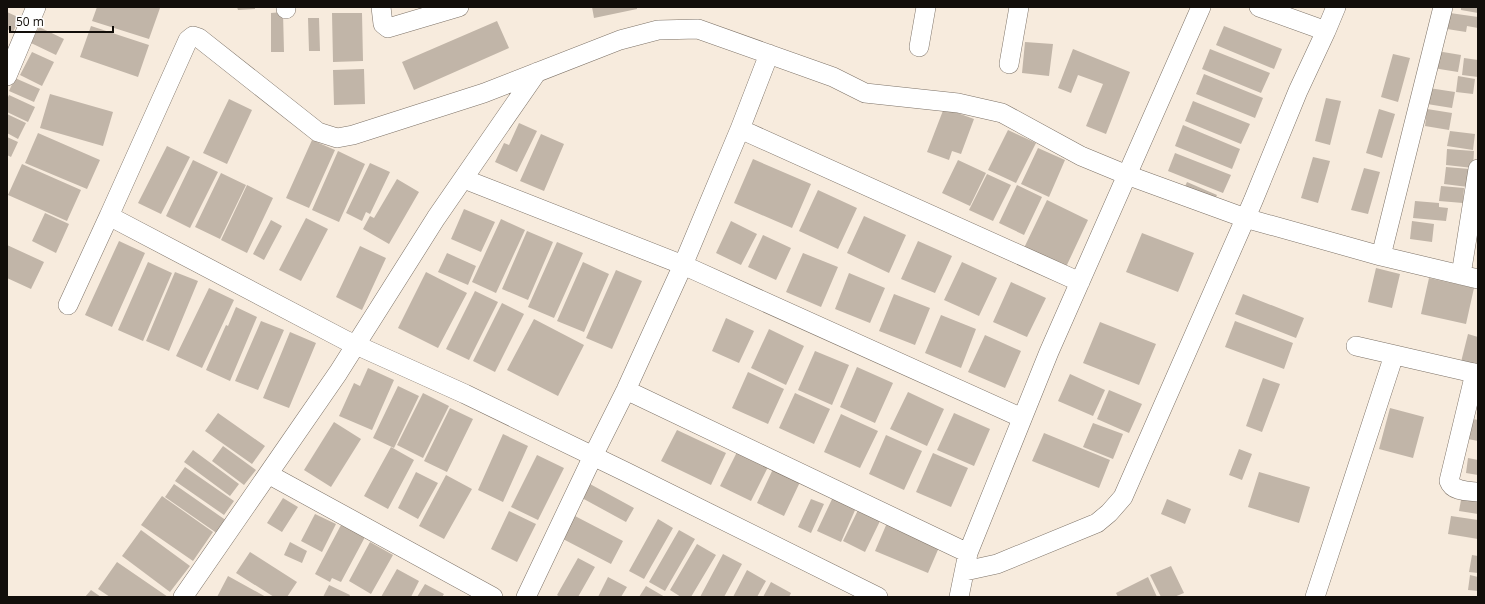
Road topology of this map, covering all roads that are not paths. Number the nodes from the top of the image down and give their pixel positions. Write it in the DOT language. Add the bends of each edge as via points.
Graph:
graph roads {
  1 [pos="36,7"];
  2 [pos="381,7"];
  3 [pos="459,7"];
  4 [pos="926,7"];
  5 [pos="1020,7"];
  6 [pos="1201,7"];
  7 [pos="1259,7"];
  8 [pos="1336,7"];
  9 [pos="1443,7"];
  10 [pos="438,10"];
  11 [pos="1326,30"];
  12 [pos="919,47"];
  13 [pos="769,54"];
  14 [pos="1009,64"];
  15 [pos="537,72"];
  16 [pos="7,76"];
  17 [pos="740,129"];
  18 [pos="1478,169"];
  19 [pos="1127,175"];
  20 [pos="464,179"];
  21 [pos="109,216"];
  22 [pos="1245,218"];
  23 [pos="1381,256"];
  24 [pos="683,265"];
  25 [pos="1469,277"];
  26 [pos="1080,282"];
  27 [pos="68,305"];
  28 [pos="356,345"];
  29 [pos="1356,346"];
  30 [pos="1394,355"];
  31 [pos="1476,374"];
  32 [pos="626,390"];
  33 [pos="1022,418"];
  34 [pos="593,456"];
  35 [pos="268,474"];
  36 [pos="1478,492"];
  37 [pos="967,562"];
  38 [pos="183,597"];
  39 [pos="493,597"];
  40 [pos="526,597"];
  41 [pos="878,597"];
  42 [pos="959,597"];
  43 [pos="1315,597"];
  1 -- 16 [label="street"];
  2 -- 10 [label="street" via="383,24 388,28"];
  3 -- 10 [label="street"];
  4 -- 12 [label="street"];
  5 -- 14 [label="street"];
  6 -- 19 [label="street"];
  7 -- 11 [label="street"];
  8 -- 11 [label="street"];
  9 -- 23 [label="street"];
  11 -- 22 [label="street"];
  13 -- 15 [label="street" via="698,29 658,30 620,40"];
  13 -- 17 [label="street"];
  13 -- 19 [label="street" via="832,77 865,93 958,103 1002,113 1081,156"];
  15 -- 20 [label="street"];
  15 -- 21 [label="street" via="484,93 337,138 318,132 199,38 193,36 188,40"];
  17 -- 24 [label="street"];
  17 -- 26 [label="street"];
  18 -- 25 [label="street"];
  19 -- 22 [label="street"];
  19 -- 26 [label="street"];
  20 -- 24 [label="street"];
  20 -- 28 [label="street" via="436,218"];
  21 -- 27 [label="street"];
  21 -- 28 [label="street"];
  22 -- 23 [label="street"];
  22 -- 37 [label="street" via="1123,497 1110,513 1097,523 997,564"];
  23 -- 25 [label="street"];
  24 -- 32 [label="street"];
  24 -- 33 [label="street"];
  26 -- 33 [label="street"];
  28 -- 34 [label="street"];
  28 -- 35 [label="street"];
  29 -- 30 [label="street"];
  30 -- 31 [label="street"];
  30 -- 43 [label="street"];
  31 -- 36 [label="street" via="1449,481 1455,489"];
  32 -- 34 [label="street"];
  32 -- 37 [label="street"];
  33 -- 37 [label="street"];
  34 -- 40 [label="street"];
  34 -- 41 [label="street"];
  35 -- 38 [label="street"];
  35 -- 39 [label="street"];
  37 -- 42 [label="street"];
}
